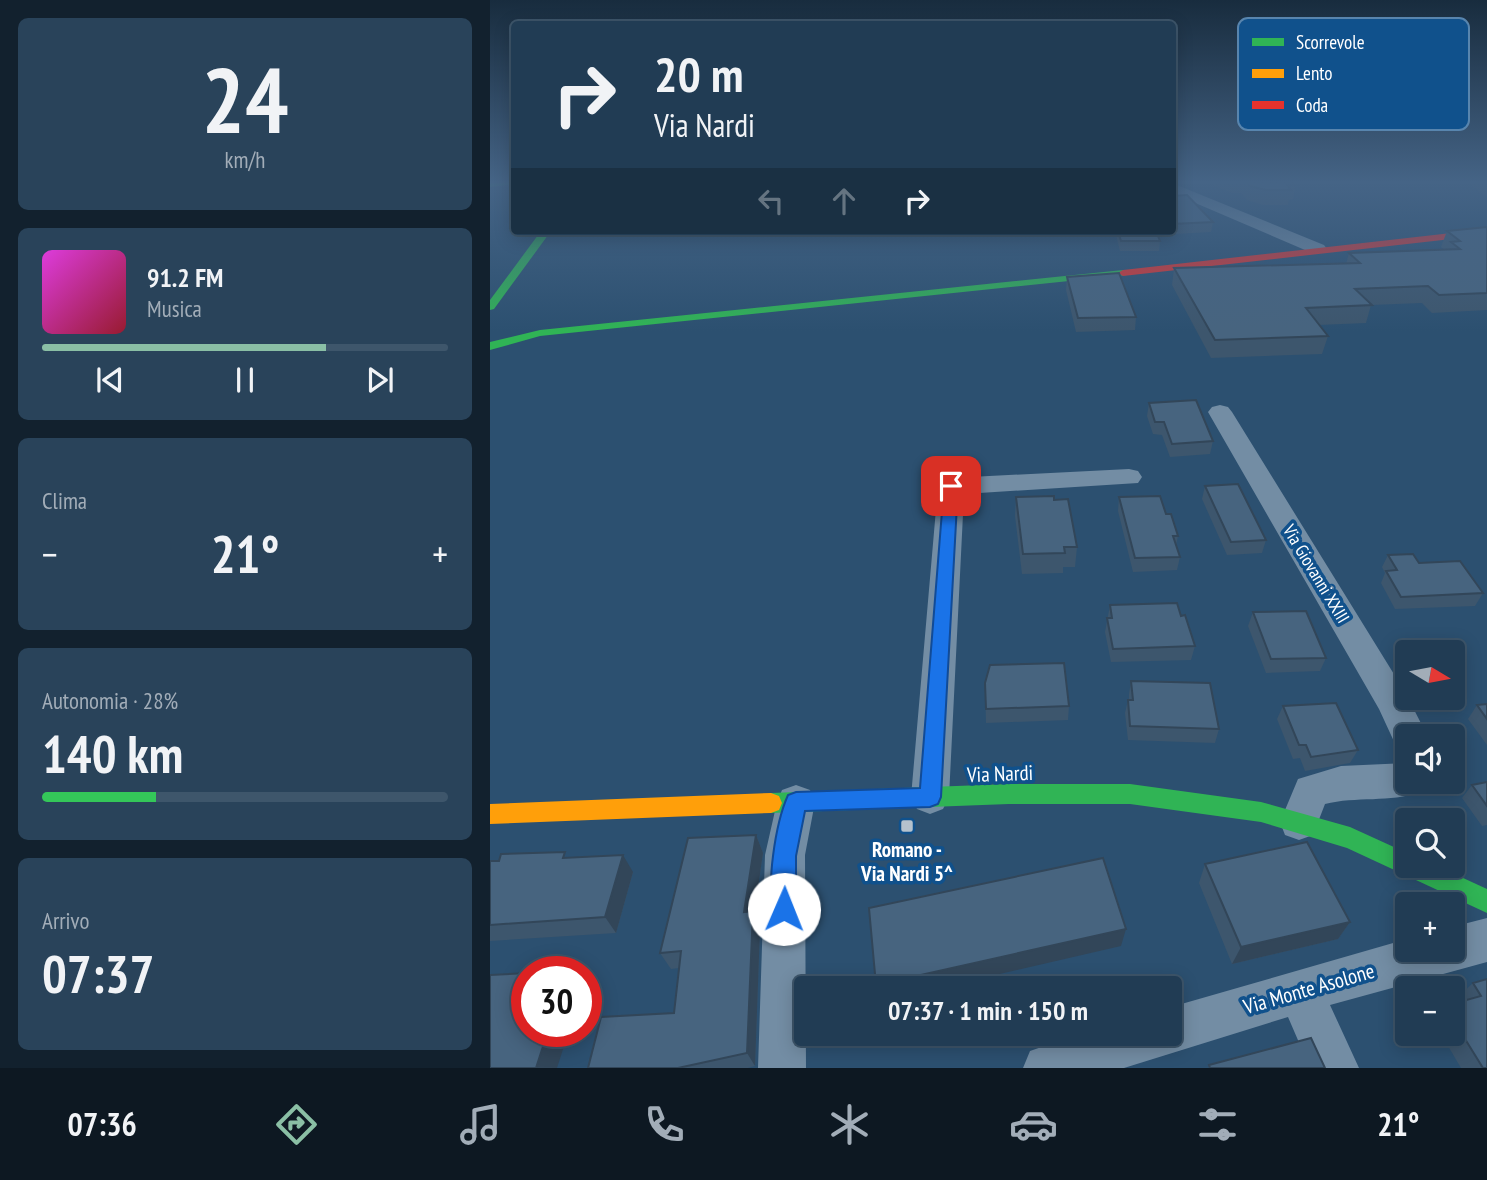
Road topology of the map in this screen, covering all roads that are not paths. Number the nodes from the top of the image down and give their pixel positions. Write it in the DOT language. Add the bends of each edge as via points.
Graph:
graph roads {
  1 [pos="1278,232"];
  2 [pos="1487,232"];
  3 [pos="542,235"];
  4 [pos="1318,249"];
  5 [pos="490,307"];
  6 [pos="490,330"];
  7 [pos="540,334"];
  8 [pos="490,346"];
  9 [pos="1220,412"];
  10 [pos="1129,477"];
  11 [pos="1404,724"];
  12 [pos="1395,781"];
  13 [pos="930,797"];
  14 [pos="796,802"];
  15 [pos="490,814"];
  16 [pos="1299,822"];
  17 [pos="1395,859"];
  18 [pos="1437,878"];
  19 [pos="1487,901"];
  20 [pos="1487,940"];
  21 [pos="1465,946"];
  22 [pos="1406,962"];
  23 [pos="1299,991"];
  24 [pos="1182,1027"];
  25 [pos="1119,1046"];
  26 [pos="782,1068"];
  27 [pos="1047,1068"];
  28 [pos="1335,1068"];
  1 -- 4 [label="street"];
  2 -- 4 [label="main road"];
  3 -- 5 [label="main road"];
  4 -- 7 [label="main road"];
  6 -- 7 [label="main road"];
  7 -- 8 [label="main road"];
  9 -- 11 [label="street, Via Giovanni XXIII"];
  10 -- 13 [label="street" via="951,486"];
  12 -- 16 [label="street" via="1341,783 1311,791"];
  13 -- 14 [label="main road, Via Nardi"];
  13 -- 16 [label="main road, Via Nardi" via="1130,794 1218,804"];
  14 -- 15 [label="main road, Via Nardi"];
  14 -- 26 [label="street" via="785,856"];
  16 -- 17 [label="main road"];
  18 -- 19 [label="main road"];
  20 -- 21 [label="street, Via Monte Asolone"];
  22 -- 23 [label="street, Via Monte Asolone"];
  23 -- 24 [label="street, Via Monte Asolone"];
  23 -- 28 [label="street"];
  25 -- 27 [label="street"];
}
